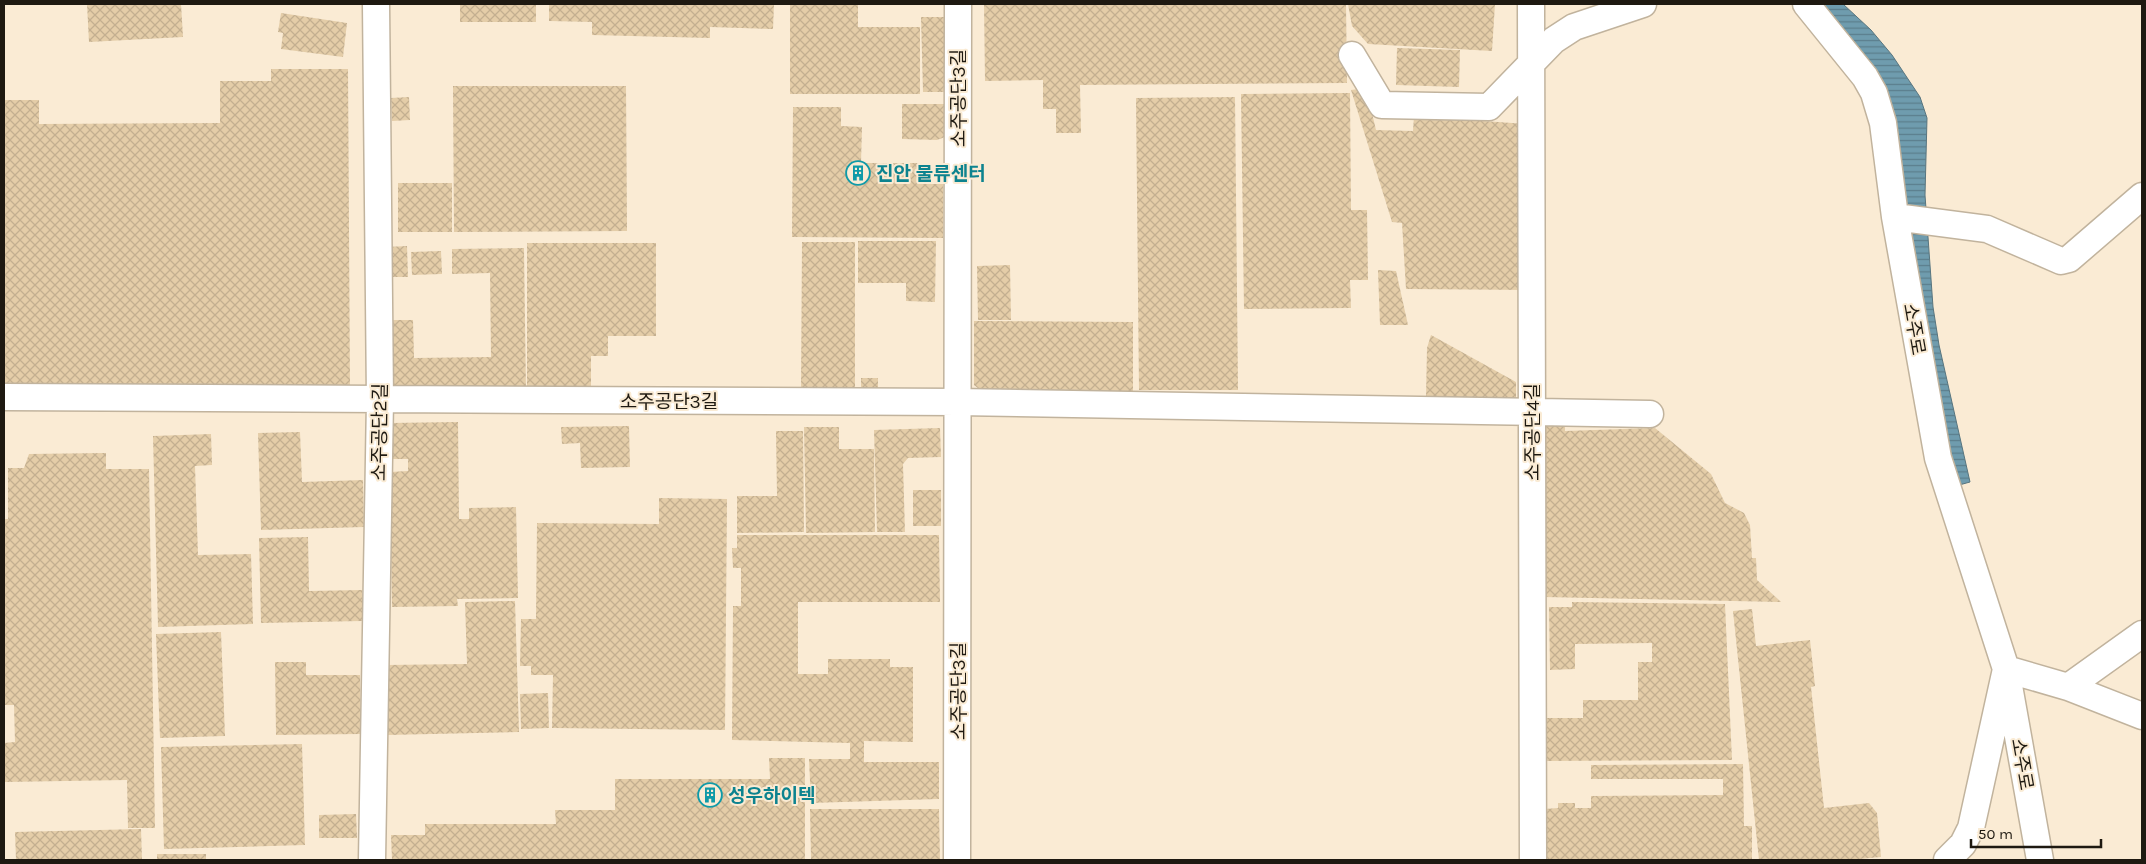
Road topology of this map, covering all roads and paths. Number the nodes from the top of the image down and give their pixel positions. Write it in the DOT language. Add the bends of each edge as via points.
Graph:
graph roads {
  1 [pos="376,4"];
  2 [pos="958,4"];
  3 [pos="1531,4"];
  4 [pos="1644,4"];
  5 [pos="1806,4"];
  6 [pos="1352,55"];
  7 [pos="1532,65"];
  8 [pos="2142,196"];
  9 [pos="1895,217"];
  10 [pos="4,397"];
  11 [pos="380,400"];
  12 [pos="958,402"];
  13 [pos="1532,411"];
  14 [pos="1650,414"];
  15 [pos="2142,634"];
  16 [pos="2006,669"];
  17 [pos="2068,687"];
  18 [pos="2142,716"];
  19 [pos="372,860"];
  20 [pos="957,860"];
  21 [pos="1534,860"];
  22 [pos="1947,860"];
  23 [pos="2040,860"];
  1 -- 11 [label="street, 소주공단2길"];
  2 -- 12 [label="street, 소주공단3길"];
  3 -- 7 [label="street, 소주공단4길"];
  4 -- 7 [label="street" via="1574,27 1554,40"];
  5 -- 9 [label="street, 소주로" via="1865,77 1874,93 1883,123"];
  6 -- 7 [label="street" via="1382,105 1490,107"];
  7 -- 13 [label="street, 소주공단4길"];
  8 -- 9 [label="street" via="2069,259 2061,262 1987,228"];
  9 -- 16 [label="street, 소주로" via="1938,458"];
  10 -- 11 [label="street, 소주공단3길"];
  11 -- 12 [label="street, 소주공단3길"];
  11 -- 19 [label="street, 소주공단2길"];
  12 -- 13 [label="street"];
  12 -- 20 [label="street, 소주공단3길"];
  13 -- 14 [label="street"];
  13 -- 21 [label="street, 소주공단4길"];
  15 -- 17 [label="street"];
  16 -- 17 [label="street"];
  16 -- 22 [label="street" via="1971,828 1963,844"];
  16 -- 23 [label="street, 소주로"];
  17 -- 18 [label="street"];
}
